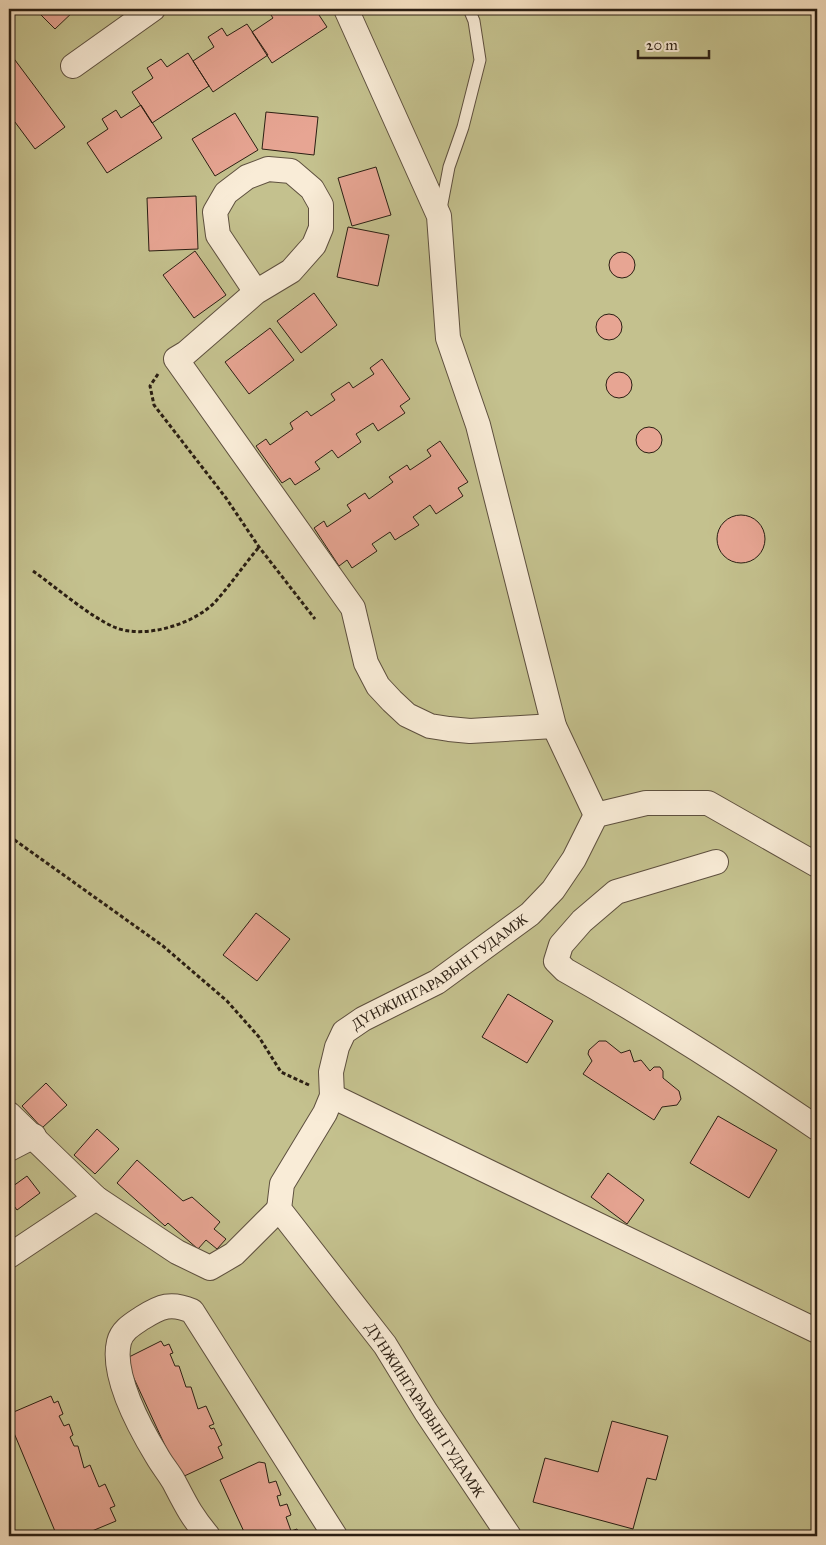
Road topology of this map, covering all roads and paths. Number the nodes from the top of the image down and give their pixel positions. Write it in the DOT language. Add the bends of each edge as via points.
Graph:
graph roads {
  1 [pos="153,9"];
  2 [pos="346,9"];
  3 [pos="469,9"];
  4 [pos="73,66"];
  5 [pos="439,216"];
  6 [pos="256,292"];
  7 [pos="176,359"];
  8 [pos="259,547"];
  9 [pos="33,571"];
  10 [pos="316,618"];
  11 [pos="554,726"];
  12 [pos="596,815"];
  13 [pos="9,836"];
  14 [pos="716,862"];
  15 [pos="817,866"];
  16 [pos="332,1096"];
  17 [pos="9,1114"];
  18 [pos="817,1128"];
  19 [pos="34,1136"];
  20 [pos="9,1149"];
  21 [pos="96,1198"];
  22 [pos="278,1209"];
  23 [pos="9,1256"];
  24 [pos="817,1331"];
  25 [pos="208,1536"];
  26 [pos="335,1536"];
  27 [pos="509,1536"];
  1 -- 4 [label="street"];
  2 -- 5 [label="street"];
  3 -- 5 [label="lane" via="480,60 448,167"];
  5 -- 11 [label="street" via="448,338 478,425"];
  6 -- 6 [label="street" via="291,271 314,245 322,228 321,205 312,189 291,171 268,170 247,176 226,193 215,212 218,235"];
  6 -- 7 [label="street"];
  7 -- 8 [label="path" via="150,386 154,405 226,498"];
  7 -- 11 [label="street" via="352,608 366,663 378,686 392,701 430,726 448,729 470,731"];
  8 -- 9 [label="path" via="215,602 201,613 172,626 146,632 130,632 112,626"];
  8 -- 10 [label="path"];
  11 -- 12 [label="street"];
  12 -- 15 [label="street" via="646,803 708,803"];
  12 -- 16 [label="street, ДҮНЖИНГАРАВЫН ГУДАМЖ" via="574,859 548,896 530,914 437,982 344,1032 331,1072"];
  13 -- 16 [label="path" via="163,946 199,976 227,1001 258,1037 281,1072"];
  14 -- 18 [label="street" via="616,892 582,921 561,945 556,961 565,970 718,1060"];
  16 -- 22 [label="street, ДҮНЖИНГАРАВЫН ГУДАМЖ" via="282,1184"];
  16 -- 24 [label="street"];
  17 -- 19 [label="street"];
  19 -- 20 [label="street"];
  19 -- 21 [label="street" via="41,1147"];
  21 -- 22 [label="street" via="177,1252 210,1268 234,1254"];
  21 -- 23 [label="street"];
  22 -- 27 [label="street, ДҮНЖИНГАРАВЫН ГУДАМЖ" via="385,1345"];
  25 -- 26 [label="street" via="191,1515 174,1481 157,1457 128,1399 118,1367 119,1340 125,1330 163,1306 179,1305 192,1312"];
}
